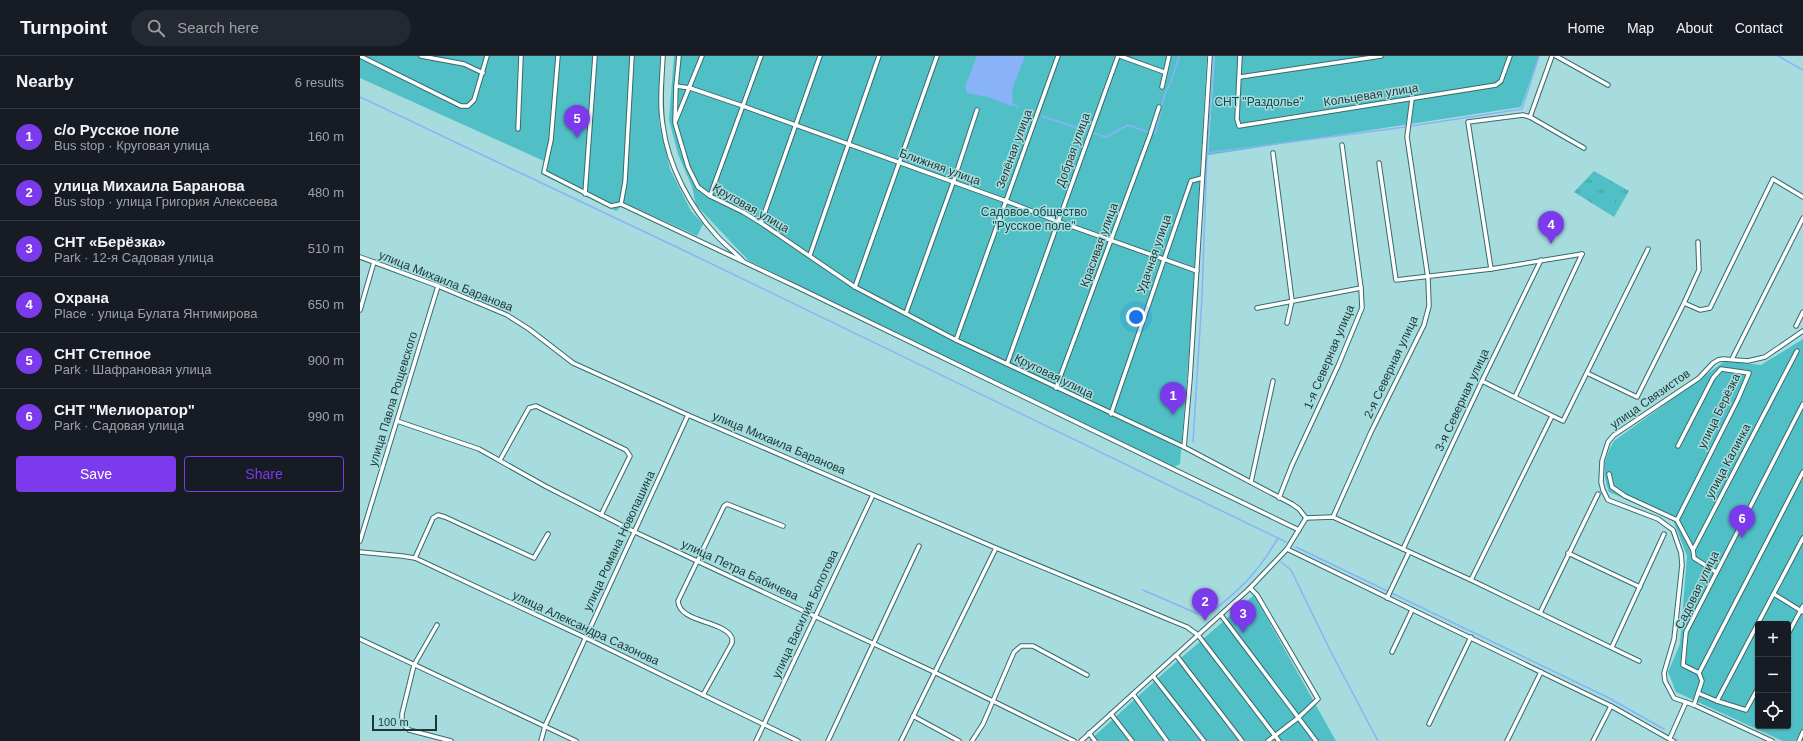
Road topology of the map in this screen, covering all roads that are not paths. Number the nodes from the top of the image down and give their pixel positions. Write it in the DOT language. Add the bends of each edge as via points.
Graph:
graph roads {
  1 [pos="360,56"];
  2 [pos="421,56"];
  3 [pos="487,56"];
  4 [pos="521,56"];
  5 [pos="558,56"];
  6 [pos="595,56"];
  7 [pos="632,56"];
  8 [pos="663,56"];
  9 [pos="679,56"];
  10 [pos="702,56"];
  11 [pos="761,56"];
  12 [pos="820,56"];
  13 [pos="879,56"];
  14 [pos="937,56"];
  15 [pos="1058,56"];
  16 [pos="1119,56"];
  17 [pos="1169,56"];
  18 [pos="1210,56"];
  19 [pos="1240,56"];
  20 [pos="1380,56"];
  21 [pos="1510,56"];
  22 [pos="1552,56"];
  23 [pos="1556,56"];
  24 [pos="1164,72"];
  25 [pos="483,73"];
  26 [pos="1240,77"];
  27 [pos="1608,85"];
  28 [pos="676,86"];
  29 [pos="1162,87"];
  30 [pos="690,88"];
  31 [pos="1412,99"];
  32 [pos="743,106"];
  33 [pos="1158,107"];
  34 [pos="977,110"];
  35 [pos="1530,116"];
  36 [pos="675,123"];
  37 [pos="794,126"];
  38 [pos="518,129"];
  39 [pos="848,145"];
  40 [pos="1342,145"];
  41 [pos="1584,148"];
  42 [pos="1272,153"];
  43 [pos="899,163"];
  44 [pos="1380,163"];
  45 [pos="1202,178"];
  46 [pos="953,182"];
  47 [pos="585,194"];
  48 [pos="710,196"];
  49 [pos="1803,197"];
  50 [pos="1006,201"];
  51 [pos="621,204"];
  52 [pos="1803,218"];
  53 [pos="1057,222"];
  54 [pos="761,223"];
  55 [pos="1111,239"];
  56 [pos="1698,242"];
  57 [pos="1648,249"];
  58 [pos="810,255"];
  59 [pos="360,257"];
  60 [pos="1163,258"];
  61 [pos="1541,260"];
  62 [pos="374,262"];
  63 [pos="744,262"];
  64 [pos="1491,269"];
  65 [pos="1197,271"];
  66 [pos="1428,278"];
  67 [pos="438,286"];
  68 [pos="855,286"];
  69 [pos="1361,288"];
  70 [pos="1292,301"];
  71 [pos="1684,303"];
  72 [pos="1257,308"];
  73 [pos="360,310"];
  74 [pos="1803,312"];
  75 [pos="906,313"];
  76 [pos="1287,323"];
  77 [pos="1796,326"];
  78 [pos="1803,331"];
  79 [pos="956,340"];
  80 [pos="1797,351"];
  81 [pos="1732,359"];
  82 [pos="1007,364"];
  83 [pos="1587,373"];
  84 [pos="1274,381"];
  85 [pos="1482,381"];
  86 [pos="1056,388"];
  87 [pos="1515,397"];
  88 [pos="1803,404"];
  89 [pos="1110,414"];
  90 [pos="688,415"];
  91 [pos="1552,416"];
  92 [pos="397,421"];
  93 [pos="1678,446"];
  94 [pos="1184,447"];
  95 [pos="500,460"];
  96 [pos="1803,472"];
  97 [pos="1609,474"];
  98 [pos="1251,482"];
  99 [pos="1598,494"];
  100 [pos="873,495"];
  101 [pos="1279,498"];
  102 [pos="601,515"];
  103 [pos="1333,517"];
  104 [pos="1306,518"];
  105 [pos="1677,520"];
  106 [pos="783,526"];
  107 [pos="1299,530"];
  108 [pos="634,532"];
  109 [pos="548,534"];
  110 [pos="1664,534"];
  111 [pos="1803,538"];
  112 [pos="360,541"];
  113 [pos="919,546"];
  114 [pos="996,548"];
  115 [pos="1287,549"];
  116 [pos="1403,549"];
  117 [pos="1693,550"];
  118 [pos="360,552"];
  119 [pos="1409,552"];
  120 [pos="1568,553"];
  121 [pos="415,558"];
  122 [pos="698,561"];
  123 [pos="1716,572"];
  124 [pos="1472,580"];
  125 [pos="1250,588"];
  126 [pos="1640,588"];
  127 [pos="1774,594"];
  128 [pos="1387,598"];
  129 [pos="1803,606"];
  130 [pos="1412,610"];
  131 [pos="1802,612"];
  132 [pos="1540,613"];
  133 [pos="1221,615"];
  134 [pos="814,616"];
  135 [pos="437,625"];
  136 [pos="1791,629"];
  137 [pos="1198,635"];
  138 [pos="1471,637"];
  139 [pos="586,638"];
  140 [pos="360,639"];
  141 [pos="873,644"];
  142 [pos="1612,647"];
  143 [pos="1392,652"];
  144 [pos="1176,655"];
  145 [pos="1639,661"];
  146 [pos="414,665"];
  147 [pos="934,672"];
  148 [pos="1542,672"];
  149 [pos="1699,673"];
  150 [pos="1087,675"];
  151 [pos="1153,676"];
  152 [pos="1698,693"];
  153 [pos="1755,693"];
  154 [pos="1133,694"];
  155 [pos="703,695"];
  156 [pos="993,701"];
  157 [pos="1717,701"];
  158 [pos="1686,702"];
  159 [pos="1694,705"];
  160 [pos="1611,706"];
  161 [pos="1111,714"];
  162 [pos="913,716"];
  163 [pos="1298,718"];
  164 [pos="1429,724"];
  165 [pos="764,725"];
  166 [pos="545,726"];
  167 [pos="1803,732"];
  168 [pos="1090,733"];
  169 [pos="1275,736"];
  170 [pos="1672,740"];
  171 [pos="451,741"];
  172 [pos="541,741"];
  173 [pos="576,741"];
  174 [pos="756,741"];
  175 [pos="798,741"];
  176 [pos="828,741"];
  177 [pos="901,741"];
  178 [pos="959,741"];
  179 [pos="972,741"];
  180 [pos="1074,741"];
  181 [pos="1081,741"];
  182 [pos="1095,741"];
  183 [pos="1132,741"];
  184 [pos="1167,741"];
  185 [pos="1204,741"];
  186 [pos="1242,741"];
  187 [pos="1268,741"];
  188 [pos="1279,741"];
  189 [pos="1316,741"];
  190 [pos="1507,741"];
  191 [pos="1594,741"];
  192 [pos="1772,741"];
  193 [pos="1798,741"];
  1 -- 25 [label="street" via="461,106 468,106 474,100"];
  2 -- 25 [label="street" via="464,64"];
  3 -- 25 [label="street"];
  4 -- 38 [label="street"];
  5 -- 47 [label="street" via="551,140 544,172"];
  6 -- 47 [label="street"];
  7 -- 51 [label="street" via="625,182"];
  8 -- 63 [label="street" via="662,124 676,173 696,209 717,236"];
  9 -- 28 [label="street, Круговая улица"];
  10 -- 30 [label="street"];
  11 -- 32 [label="street"];
  12 -- 37 [label="street"];
  13 -- 39 [label="street"];
  14 -- 43 [label="street"];
  15 -- 50 [label="street, Зелёная улица"];
  16 -- 24 [label="street"];
  16 -- 53 [label="street, Добрая улица"];
  17 -- 24 [label="street"];
  18 -- 45 [label="street"];
  19 -- 26 [label="street, Кольцевая улица"];
  20 -- 26 [label="street"];
  21 -- 31 [label="street, Кольцевая улица" via="1501,81 1496,85"];
  22 -- 35 [label="street"];
  23 -- 27 [label="street"];
  24 -- 29 [label="street"];
  26 -- 31 [label="street, Кольцевая улица" via="1237,119 1239,126"];
  28 -- 30 [label="street, Ближняя улица"];
  28 -- 36 [label="street, Круговая улица"];
  30 -- 32 [label="street, Ближняя улица"];
  30 -- 36 [label="street"];
  31 -- 66 [label="street, 2-я Северная улица" via="1407,137"];
  32 -- 37 [label="street, Ближняя улица"];
  32 -- 48 [label="street"];
  33 -- 55 [label="street, Красивая улица"];
  34 -- 46 [label="street"];
  35 -- 41 [label="street"];
  35 -- 64 [label="street" via="1468,122"];
  36 -- 48 [label="street, Круговая улица" via="688,167 698,187"];
  37 -- 39 [label="street, Ближняя улица"];
  37 -- 54 [label="street"];
  39 -- 43 [label="street, Ближняя улица"];
  39 -- 58 [label="street"];
  40 -- 69 [label="street, 1-я Северная улица"];
  42 -- 70 [label="street"];
  43 -- 46 [label="street, Ближняя улица"];
  43 -- 68 [label="street"];
  44 -- 66 [label="street" via="1396,280"];
  45 -- 60 [label="street, Удачная улица" via="1191,181"];
  45 -- 65 [label="street"];
  46 -- 50 [label="street, Ближняя улица"];
  46 -- 75 [label="street"];
  47 -- 51 [label="street" via="611,206"];
  48 -- 54 [label="street, Круговая улица"];
  49 -- 71 [label="street" via="1773,179 1710,308 1700,310"];
  50 -- 53 [label="street, Ближняя улица"];
  50 -- 79 [label="street, Зелёная улица"];
  51 -- 63 [label="street"];
  52 -- 81 [label="street"];
  53 -- 55 [label="street, Ближняя улица"];
  53 -- 82 [label="street, Добрая улица"];
  54 -- 58 [label="street, Круговая улица"];
  55 -- 60 [label="street, Ближняя улица"];
  55 -- 86 [label="street, Красивая улица"];
  56 -- 71 [label="street" via="1699,270"];
  57 -- 83 [label="street"];
  58 -- 68 [label="street, Круговая улица"];
  59 -- 62 [label="street, улица Михаила Баранова"];
  60 -- 65 [label="street, Ближняя улица"];
  60 -- 89 [label="street, Удачная улица"];
  61 -- 64 [label="street"];
  61 -- 85 [label="street, 3-я Северная улица"];
  61 -- 87 [label="street" via="1582,254"];
  62 -- 67 [label="street, улица Михаила Баранова"];
  62 -- 73 [label="street"];
  63 -- 107 [label="street"];
  64 -- 66 [label="street"];
  65 -- 94 [label="street"];
  66 -- 103 [label="street, 2-я Северная улица" via="1429,306 1424,325"];
  67 -- 90 [label="street, улица Михаила Баранова" via="507,315 573,363"];
  67 -- 92 [label="street, улица Павла Рощевского"];
  68 -- 75 [label="street, Круговая улица"];
  69 -- 70 [label="street"];
  69 -- 101 [label="street, 1-я Северная улица" via="1362,308"];
  70 -- 72 [label="street"];
  70 -- 76 [label="street"];
  71 -- 83 [label="street" via="1637,397"];
  74 -- 77 [label="street"];
  75 -- 79 [label="street, Круговая улица"];
  78 -- 81 [label="street, улица Связистов" via="1765,357"];
  79 -- 82 [label="street, Круговая улица"];
  80 -- 117 [label="street, улица Калинка"];
  81 -- 158 [label="street, улица Связистов" via="1713,363 1699,378 1614,435 1608,442 1602,461 1601,482 1608,500 1658,519 1673,530 1678,540 1682,563 1674,639 1664,673 1665,681 1674,698"];
  82 -- 86 [label="street, Круговая улица"];
  83 -- 91 [label="street" via="1563,421"];
  84 -- 98 [label="street"];
  85 -- 87 [label="street"];
  85 -- 116 [label="street, 3-я Северная улица"];
  86 -- 89 [label="street, Круговая улица"];
  87 -- 91 [label="street"];
  88 -- 123 [label="street, Садовая улица"];
  89 -- 94 [label="street, Круговая улица"];
  90 -- 100 [label="street, улица Михаила Баранова"];
  90 -- 108 [label="street, улица Романа Новопашина"];
  91 -- 124 [label="street"];
  92 -- 95 [label="street, улица Петра Бабичева" via="479,449"];
  92 -- 112 [label="street, улица Павла Рощевского"];
  93 -- 105 [label="street, улица Берёзка" via="1713,378 1721,369 1749,373"];
  94 -- 98 [label="street, Круговая улица"];
  95 -- 102 [label="street, улица Петра Бабичева"];
  95 -- 102 [label="street" via="529,408 536,406 617,445 630,456"];
  96 -- 149 [label="street"];
  97 -- 105 [label="street" via="1612,487 1625,496"];
  98 -- 101 [label="street, Круговая улица"];
  99 -- 120 [label="street"];
  100 -- 114 [label="street, улица Михаила Баранова"];
  100 -- 134 [label="street, улица Василия Болотова"];
  101 -- 104 [label="street, Круговая улица" via="1296,507"];
  102 -- 108 [label="street, улица Петра Бабичева"];
  103 -- 104 [label="street"];
  103 -- 116 [label="street"];
  104 -- 107 [label="street"];
  105 -- 117 [label="street"];
  106 -- 122 [label="street" via="727,504"];
  107 -- 115 [label="street"];
  108 -- 122 [label="street, улица Петра Бабичева"];
  108 -- 139 [label="street, улица Романа Новопашина"];
  109 -- 121 [label="street" via="534,558 438,515 433,518"];
  110 -- 126 [label="street"];
  111 -- 127 [label="street"];
  113 -- 141 [label="street"];
  114 -- 137 [label="street, улица Михаила Баранова" via="1187,627"];
  114 -- 147 [label="street"];
  115 -- 125 [label="street"];
  115 -- 128 [label="street"];
  116 -- 119 [label="street"];
  117 -- 123 [label="street" via="1694,558"];
  118 -- 121 [label="street, улица Александра Сазонова"];
  119 -- 124 [label="street"];
  119 -- 128 [label="street"];
  120 -- 126 [label="street"];
  120 -- 132 [label="street"];
  121 -- 139 [label="street, улица Александра Сазонова"];
  122 -- 134 [label="street, улица Петра Бабичева"];
  122 -- 155 [label="street" via="678,601 679,607 684,613 726,631 732,640"];
  123 -- 149 [label="street, Садовая улица" via="1686,632 1683,665"];
  124 -- 132 [label="street"];
  125 -- 133 [label="street"];
  125 -- 163 [label="street" via="1257,595 1318,699"];
  126 -- 142 [label="street"];
  127 -- 131 [label="street"];
  127 -- 157 [label="street"];
  128 -- 130 [label="street"];
  129 -- 131 [label="street"];
  130 -- 138 [label="street"];
  130 -- 143 [label="street"];
  131 -- 136 [label="street"];
  132 -- 142 [label="street"];
  133 -- 137 [label="street"];
  133 -- 163 [label="street"];
  134 -- 141 [label="street, улица Петра Бабичева"];
  134 -- 165 [label="street, улица Василия Болотова"];
  135 -- 146 [label="street"];
  137 -- 144 [label="street"];
  137 -- 169 [label="street"];
  138 -- 148 [label="street"];
  138 -- 164 [label="street"];
  139 -- 155 [label="street, улица Александра Сазонова"];
  139 -- 166 [label="street, улица Романа Новопашина"];
  140 -- 146 [label="street"];
  141 -- 147 [label="street, улица Петра Бабичева"];
  141 -- 176 [label="street"];
  142 -- 145 [label="street"];
  144 -- 151 [label="street"];
  144 -- 186 [label="street"];
  146 -- 166 [label="street"];
  146 -- 171 [label="street" via="402,723 409,730"];
  147 -- 156 [label="street, улица Петра Бабичева"];
  147 -- 162 [label="street"];
  148 -- 160 [label="street"];
  148 -- 190 [label="street"];
  149 -- 152 [label="street" via="1702,681"];
  150 -- 156 [label="street" via="1032,646 1021,646 1014,652"];
  151 -- 154 [label="street"];
  151 -- 185 [label="street"];
  152 -- 157 [label="street"];
  152 -- 159 [label="street"];
  153 -- 157 [label="street" via="1746,710"];
  154 -- 161 [label="street"];
  154 -- 184 [label="street"];
  155 -- 165 [label="street, улица Александра Сазонова"];
  156 -- 179 [label="street"];
  156 -- 180 [label="street, улица Петра Бабичева"];
  158 -- 159 [label="street"];
  158 -- 170 [label="street"];
  159 -- 192 [label="street"];
  160 -- 170 [label="street"];
  160 -- 191 [label="street"];
  161 -- 168 [label="street"];
  161 -- 183 [label="street"];
  162 -- 177 [label="street"];
  162 -- 178 [label="street"];
  163 -- 169 [label="street"];
  163 -- 189 [label="street"];
  165 -- 174 [label="street, улица Василия Болотова"];
  165 -- 175 [label="street, улица Александра Сазонова"];
  166 -- 172 [label="street, улица Романа Новопашина"];
  166 -- 173 [label="street"];
  167 -- 193 [label="street"];
  168 -- 181 [label="street"];
  168 -- 182 [label="street"];
  169 -- 187 [label="street"];
  169 -- 188 [label="street"];
}
